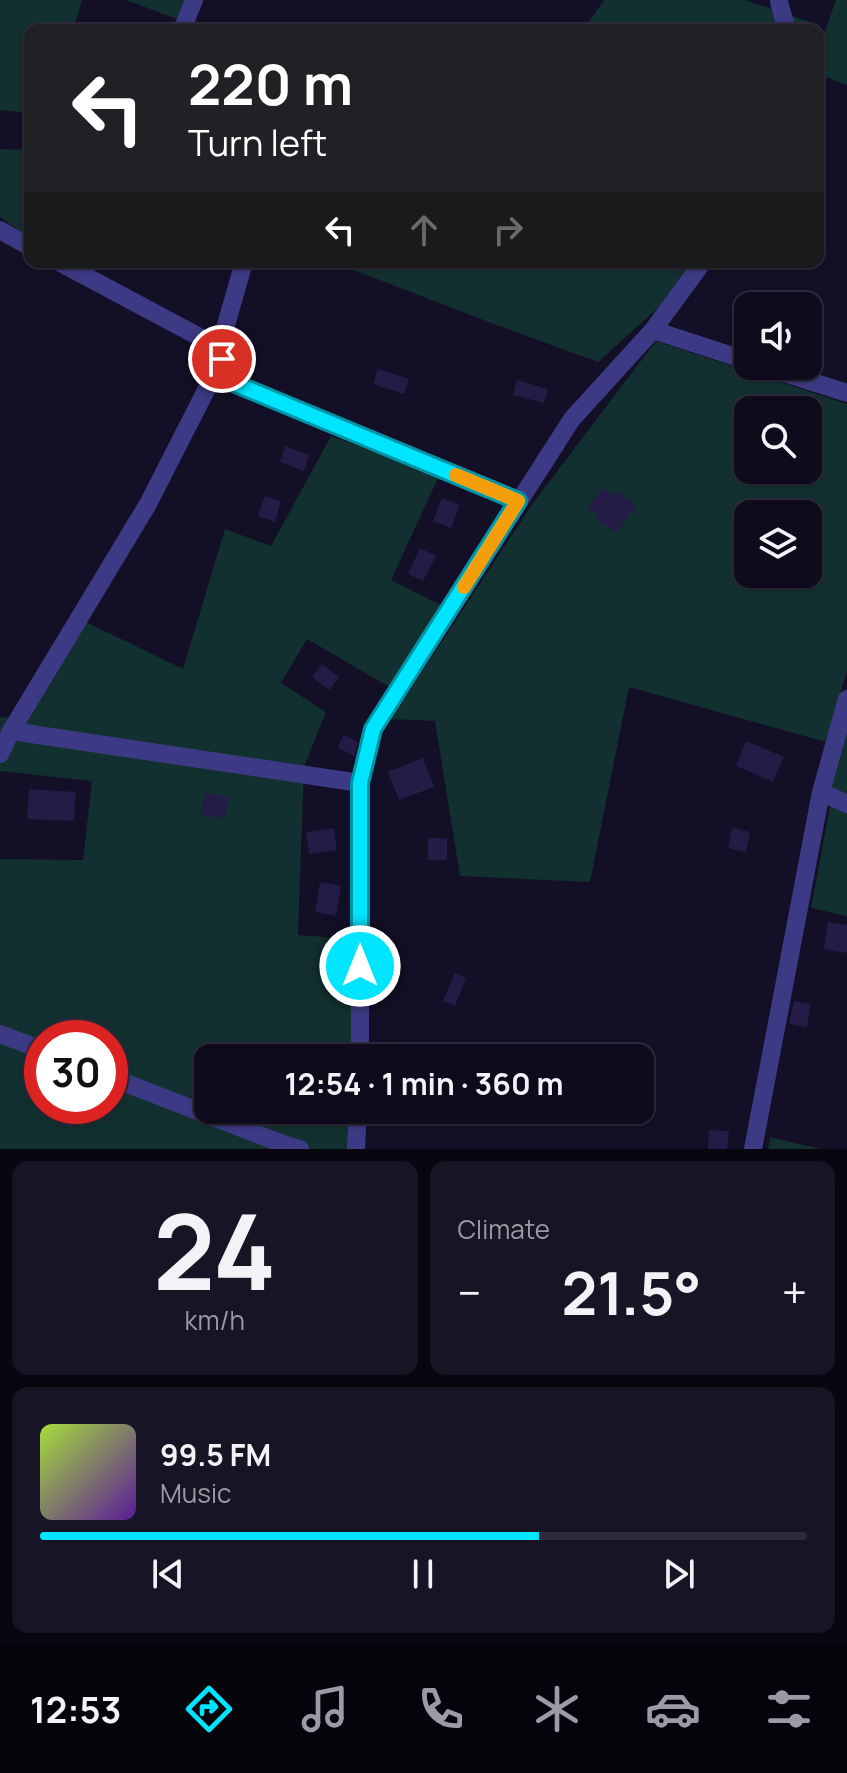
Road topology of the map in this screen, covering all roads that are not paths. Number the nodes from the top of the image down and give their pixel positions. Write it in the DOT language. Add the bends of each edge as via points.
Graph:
graph roads {
  1 [pos="194,0"];
  2 [pos="779,2"];
  3 [pos="184,24"];
  4 [pos="785,24"];
  5 [pos="0,230"];
  6 [pos="24,244"];
  7 [pos="70,268"];
  8 [pos="242,268"];
  9 [pos="699,268"];
  10 [pos="653,330"];
  11 [pos="220,356"];
  12 [pos="734,356"];
  13 [pos="807,380"];
  14 [pos="847,393"];
  15 [pos="518,501"];
  16 [pos="847,699"];
  17 [pos="11,731"];
  18 [pos="0,754"];
  19 [pos="360,783"];
  20 [pos="821,792"];
  21 [pos="847,804"];
  22 [pos="0,1034"];
  23 [pos="24,1043"];
  24 [pos="360,1044"];
  25 [pos="128,1084"];
  26 [pos="357,1124"];
  27 [pos="300,1149"];
  28 [pos="356,1149"];
  29 [pos="753,1149"];
  1 -- 3 [label="street"];
  2 -- 4 [label="street"];
  5 -- 6 [label="street"];
  7 -- 11 [label="street" via="207,341"];
  8 -- 11 [label="street"];
  9 -- 10 [label="street"];
  10 -- 12 [label="street"];
  10 -- 15 [label="street" via="572,419"];
  11 -- 15 [label="street" via="236,384"];
  11 -- 17 [label="street" via="148,504"];
  13 -- 14 [label="street"];
  15 -- 19 [label="street" via="373,729"];
  16 -- 20 [label="street"];
  17 -- 18 [label="street"];
  17 -- 19 [label="street"];
  19 -- 24 [label="street"];
  20 -- 21 [label="street"];
  20 -- 29 [label="street"];
  22 -- 23 [label="street"];
  25 -- 27 [label="street"];
  26 -- 28 [label="street"];
}
